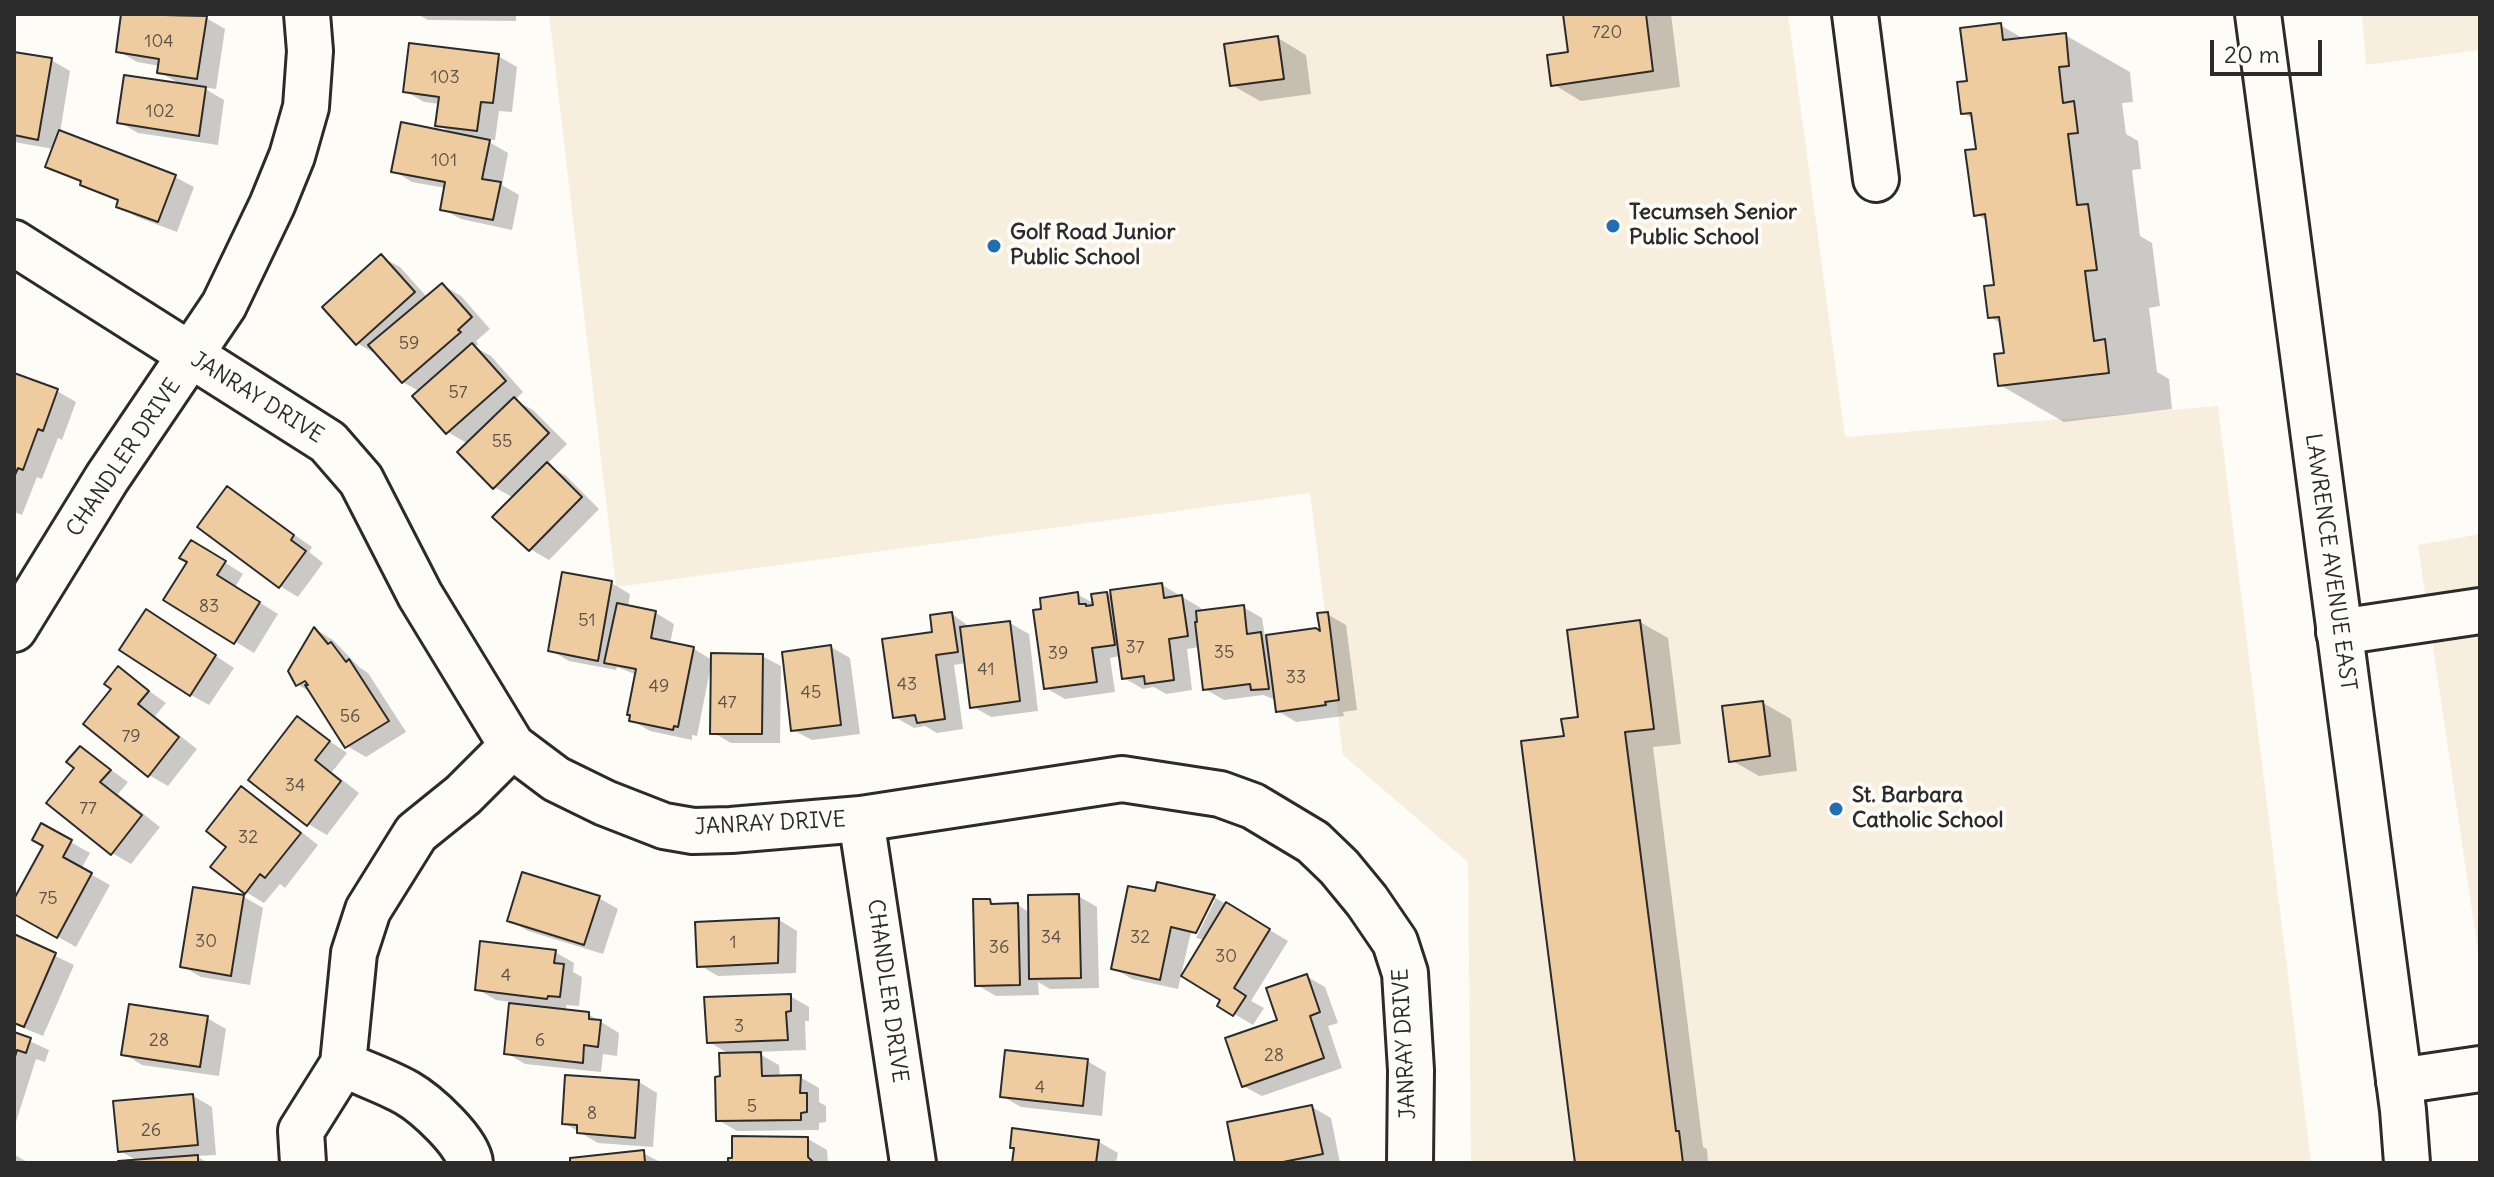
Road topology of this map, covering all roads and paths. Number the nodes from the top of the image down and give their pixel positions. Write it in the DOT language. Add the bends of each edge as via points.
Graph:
graph roads {
  1 [pos="307,14"];
  2 [pos="1855,14"];
  3 [pos="2258,14"];
  4 [pos="2264,14"];
  5 [pos="1876,179"];
  6 [pos="14,243"];
  7 [pos="192,356"];
  8 [pos="2480,611"];
  9 [pos="14,629"];
  10 [pos="2339,632"];
  11 [pos="512,746"];
  12 [pos="861,819"];
  13 [pos="343,1064"];
  14 [pos="2480,1069"];
  15 [pos="2401,1095"];
  16 [pos="303,1163"];
  17 [pos="470,1163"];
  18 [pos="913,1163"];
  19 [pos="1410,1163"];
  20 [pos="2407,1163"];
  21 [pos="2416,1163"];
  1 -- 7 [label="street, CHANDLER DRIVE" via="306,107 292,156 224,305"];
  2 -- 5 [label="street"];
  3 -- 4 [label="street"];
  3 -- 10 [label="street, LAWRENCE AVENUE EAST"];
  6 -- 7 [label="street, JANRAY DRIVE"];
  7 -- 9 [label="street, CHANDLER DRIVE" via="107,478"];
  7 -- 11 [label="street, JANRAY DRIVE" via="328,442 361,480 420,595"];
  8 -- 10 [label="street"];
  10 -- 15 [label="street, LAWRENCE AVENUE EAST"];
  11 -- 12 [label="street, JANRAY DRIVE" via="556,779 664,826 731,830"];
  11 -- 13 [label="street" via="416,833 368,910 354,953"];
  12 -- 18 [label="street, CHANDLER DRIVE"];
  12 -- 19 [label="street, JANRAY DRIVE" via="1122,779 1220,794 1253,806 1313,842 1367,901 1395,942 1405,973"];
  13 -- 16 [label="street" via="301,1131"];
  13 -- 17 [label="street" via="409,1094 443,1123 469,1153"];
  14 -- 15 [label="street"];
  15 -- 20 [label="street, LAWRENCE AVENUE EAST"];
  15 -- 21 [label="street, LAWRENCE AVENUE EAST"];
}
